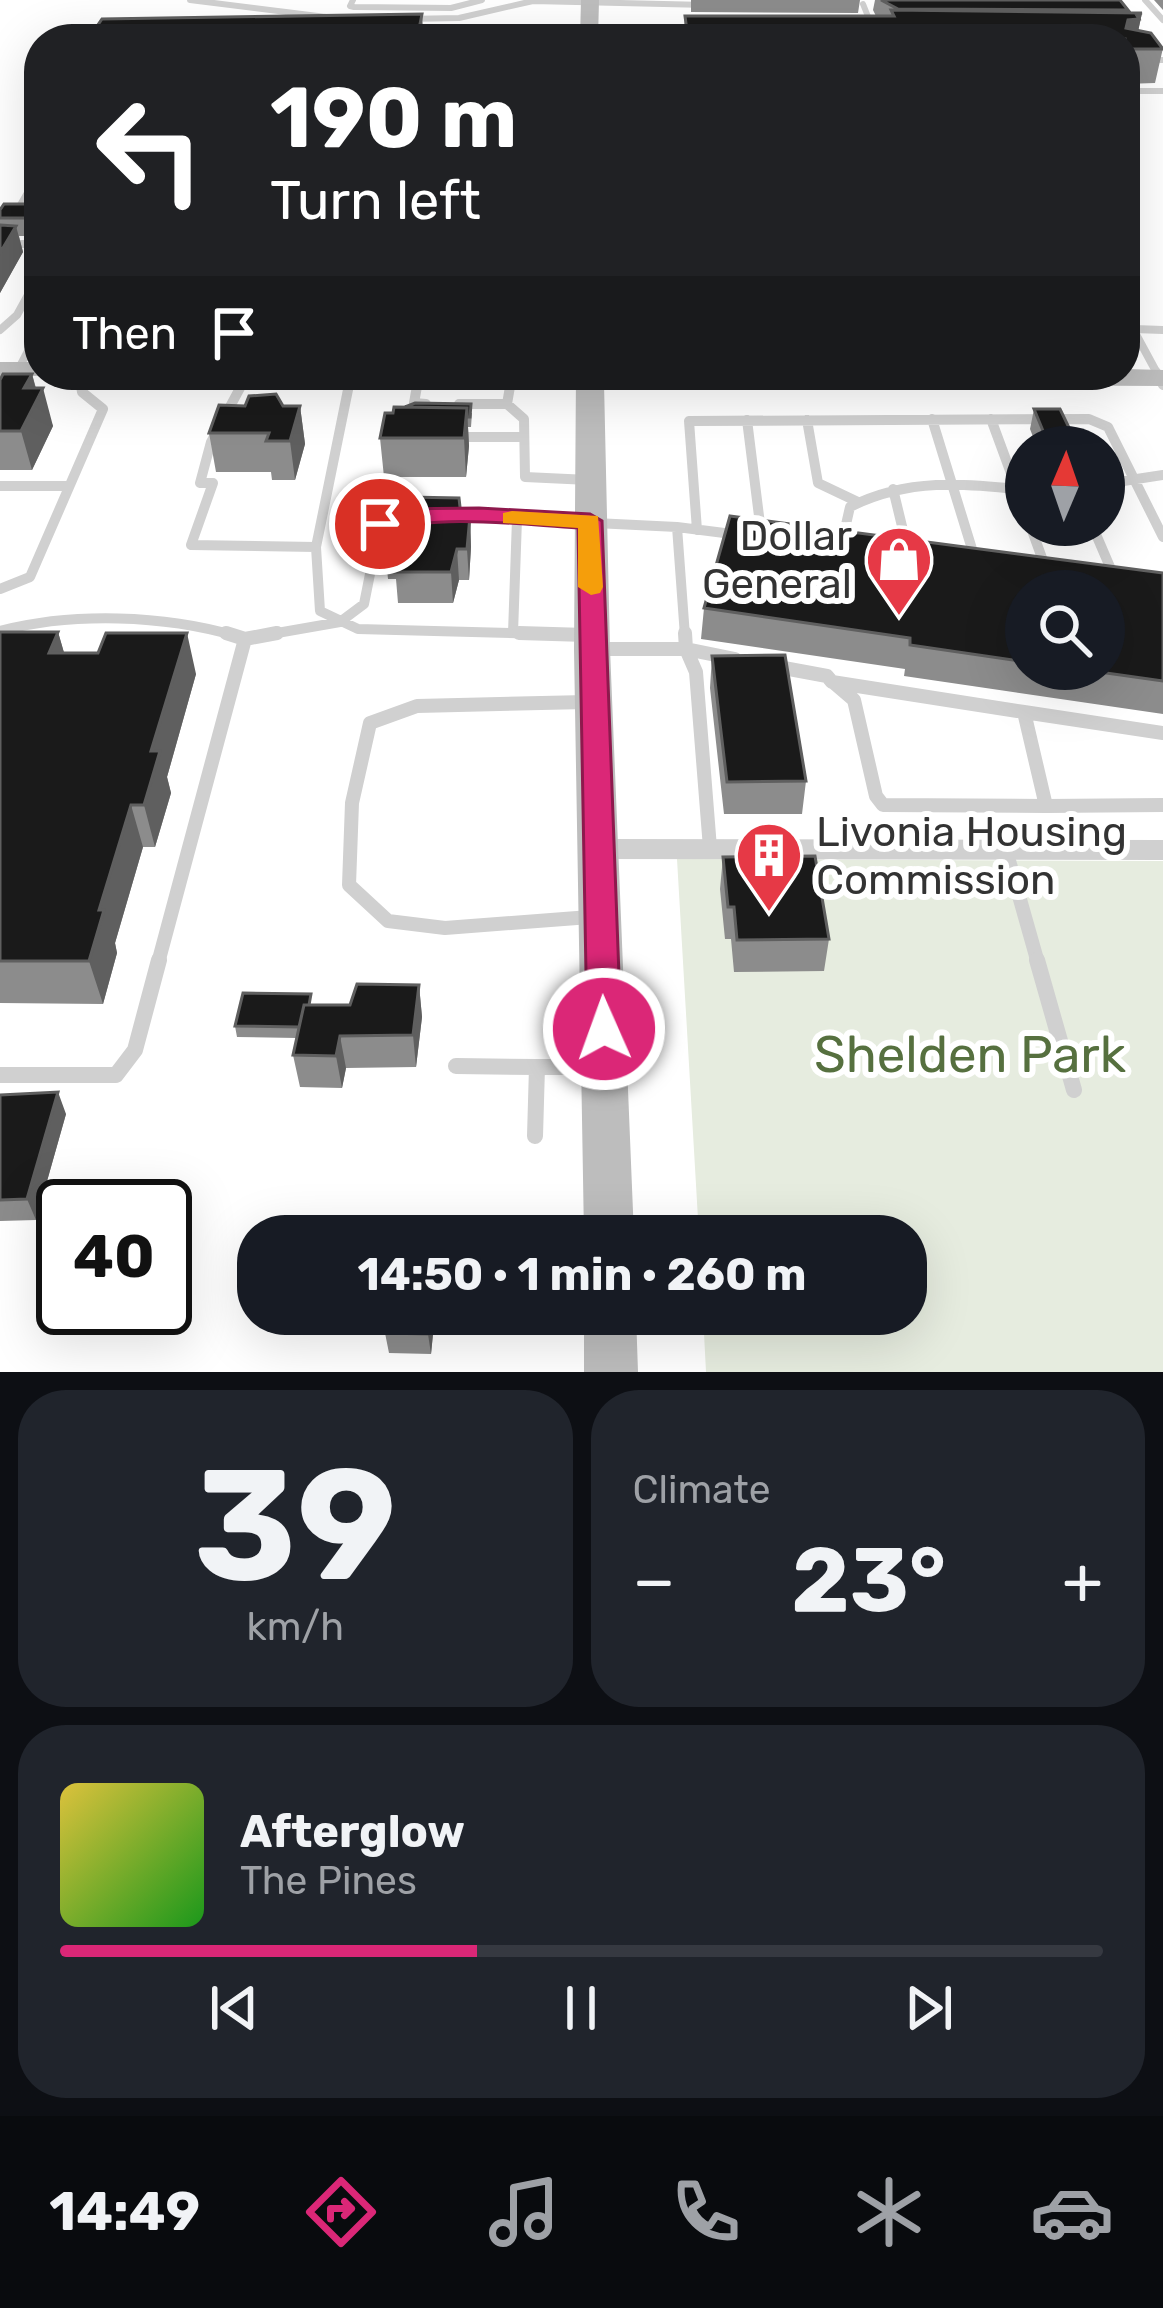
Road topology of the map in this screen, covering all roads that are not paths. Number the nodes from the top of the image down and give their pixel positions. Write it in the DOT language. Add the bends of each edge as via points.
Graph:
graph roads {
  1 [pos="190,0"];
  2 [pos="352,0"];
  3 [pos="482,0"];
  4 [pos="1144,0"];
  5 [pos="590,1"];
  6 [pos="722,4"];
  7 [pos="886,4"];
  8 [pos="341,18"];
  9 [pos="398,20"];
  10 [pos="1163,20"];
  11 [pos="870,24"];
  12 [pos="24,302"];
  13 [pos="0,330"];
  14 [pos="1140,340"];
  15 [pos="1162,380"];
  16 [pos="82,390"];
  17 [pos="239,390"];
  18 [pos="348,390"];
  19 [pos="416,390"];
  20 [pos="509,390"];
  21 [pos="591,390"];
  22 [pos="414,404"];
  23 [pos="507,404"];
  24 [pos="396,411"];
  25 [pos="807,419"];
  26 [pos="932,419"];
  27 [pos="991,419"];
  28 [pos="1062,419"];
  29 [pos="747,420"];
  30 [pos="1065,426"];
  31 [pos="440,437"];
  32 [pos="524,437"];
  33 [pos="1005,457"];
  34 [pos="1163,475"];
  35 [pos="1134,478"];
  36 [pos="589,480"];
  37 [pos="1125,480"];
  38 [pos="952,482"];
  39 [pos="0,485"];
  40 [pos="69,486"];
  41 [pos="1005,487"];
  42 [pos="892,488"];
  43 [pos="858,502"];
  44 [pos="446,503"];
  45 [pos="427,505"];
  46 [pos="479,515"];
  47 [pos="393,517"];
  48 [pos="517,518"];
  49 [pos="590,521"];
  50 [pos="676,527"];
  51 [pos="697,530"];
  52 [pos="1163,537"];
  53 [pos="762,538"];
  54 [pos="782,541"];
  55 [pos="821,546"];
  56 [pos="316,547"];
  57 [pos="842,549"];
  58 [pos="865,552"];
  59 [pos="887,556"];
  60 [pos="956,566"];
  61 [pos="0,589"];
  62 [pos="340,622"];
  63 [pos="0,631"];
  64 [pos="513,633"];
  65 [pos="245,639"];
  66 [pos="592,642"];
  67 [pos="686,650"];
  68 [pos="832,682"];
  69 [pos="593,702"];
  70 [pos="1024,712"];
  71 [pos="1163,733"];
  72 [pos="1046,806"];
  73 [pos="1163,806"];
  74 [pos="710,848"];
  75 [pos="602,849"];
  76 [pos="1006,850"];
  77 [pos="1163,850"];
  78 [pos="601,916"];
  79 [pos="456,1066"];
  80 [pos="537,1067"];
  81 [pos="605,1067"];
  82 [pos="0,1075"];
  83 [pos="1074,1090"];
  84 [pos="535,1136"];
  85 [pos="608,1215"];
  86 [pos="610,1335"];
  87 [pos="611,1372"];
  1 -- 8 [label="lane"];
  2 -- 3 [label="lane" via="354,7 441,9"];
  4 -- 10 [label="lane"];
  5 -- 6 [label="lane"];
  5 -- 9 [label="lane"];
  7 -- 11 [label="lane" via="863,4"];
  12 -- 13 [label="lane"];
  14 -- 15 [label="lane"];
  16 -- 40 [label="lane" via="103,409"];
  17 -- 56 [label="lane" via="211,442 200,482 213,483 191,545"];
  18 -- 56 [label="lane"];
  19 -- 22 [label="lane"];
  20 -- 23 [label="lane"];
  21 -- 36 [label="street"];
  22 -- 23 [label="lane"];
  22 -- 24 [label="lane"];
  23 -- 32 [label="lane" via="524,419"];
  25 -- 26 [label="lane"];
  25 -- 29 [label="lane"];
  25 -- 43 [label="lane" via="818,483"];
  26 -- 27 [label="lane"];
  26 -- 38 [label="lane"];
  27 -- 28 [label="lane"];
  27 -- 33 [label="lane"];
  28 -- 30 [label="lane"];
  28 -- 35 [label="lane" via="1103,422"];
  29 -- 51 [label="lane" via="688,421"];
  29 -- 53 [label="lane"];
  31 -- 32 [label="lane"];
  32 -- 36 [label="lane" via="522,475"];
  34 -- 35 [label="lane"];
  35 -- 37 [label="lane"];
  35 -- 52 [label="lane"];
  36 -- 49 [label="street"];
  38 -- 41 [label="lane"];
  38 -- 42 [label="lane"];
  38 -- 60 [label="lane" via="979,569"];
  39 -- 40 [label="lane"];
  40 -- 61 [label="lane" via="30,577"];
  42 -- 43 [label="lane"];
  42 -- 59 [label="lane" via="910,559"];
  43 -- 57 [label="lane" via="843,527"];
  44 -- 46 [label="lane"];
  45 -- 47 [label="lane"];
  46 -- 47 [label="lane"];
  46 -- 48 [label="lane"];
  47 -- 62 [label="lane" via="380,524 364,604"];
  48 -- 49 [label="lane"];
  48 -- 64 [label="lane"];
  49 -- 50 [label="lane"];
  49 -- 66 [label="street"];
  50 -- 51 [label="lane"];
  50 -- 67 [label="lane"];
  51 -- 53 [label="lane"];
  53 -- 54 [label="lane"];
  55 -- 57 [label="lane"];
  56 -- 62 [label="lane" via="320,611"];
  57 -- 58 [label="lane"];
  62 -- 64 [label="lane"];
  62 -- 65 [label="lane"];
  63 -- 65 [label="lane" via="39,621 192,623"];
  64 -- 66 [label="lane"];
  65 -- 82 [label="lane" via="135,1050 116,1076"];
  66 -- 67 [label="lane"];
  66 -- 69 [label="street"];
  67 -- 68 [label="lane"];
  67 -- 74 [label="lane" via="696,673"];
  68 -- 70 [label="lane"];
  68 -- 72 [label="lane" via="854,700 883,805"];
  69 -- 75 [label="street"];
  69 -- 78 [label="lane" via="417,706 370,723 352,781 349,884 388,921 446,928"];
  70 -- 71 [label="lane"];
  70 -- 72 [label="lane"];
  72 -- 73 [label="lane"];
  74 -- 75 [label="street"];
  74 -- 76 [label="street"];
  75 -- 78 [label="street"];
  76 -- 77 [label="street"];
  76 -- 83 [label="lane"];
  78 -- 81 [label="street"];
  79 -- 80 [label="lane"];
  80 -- 81 [label="lane"];
  80 -- 84 [label="lane"];
  81 -- 85 [label="street"];
  86 -- 87 [label="street"];
}
